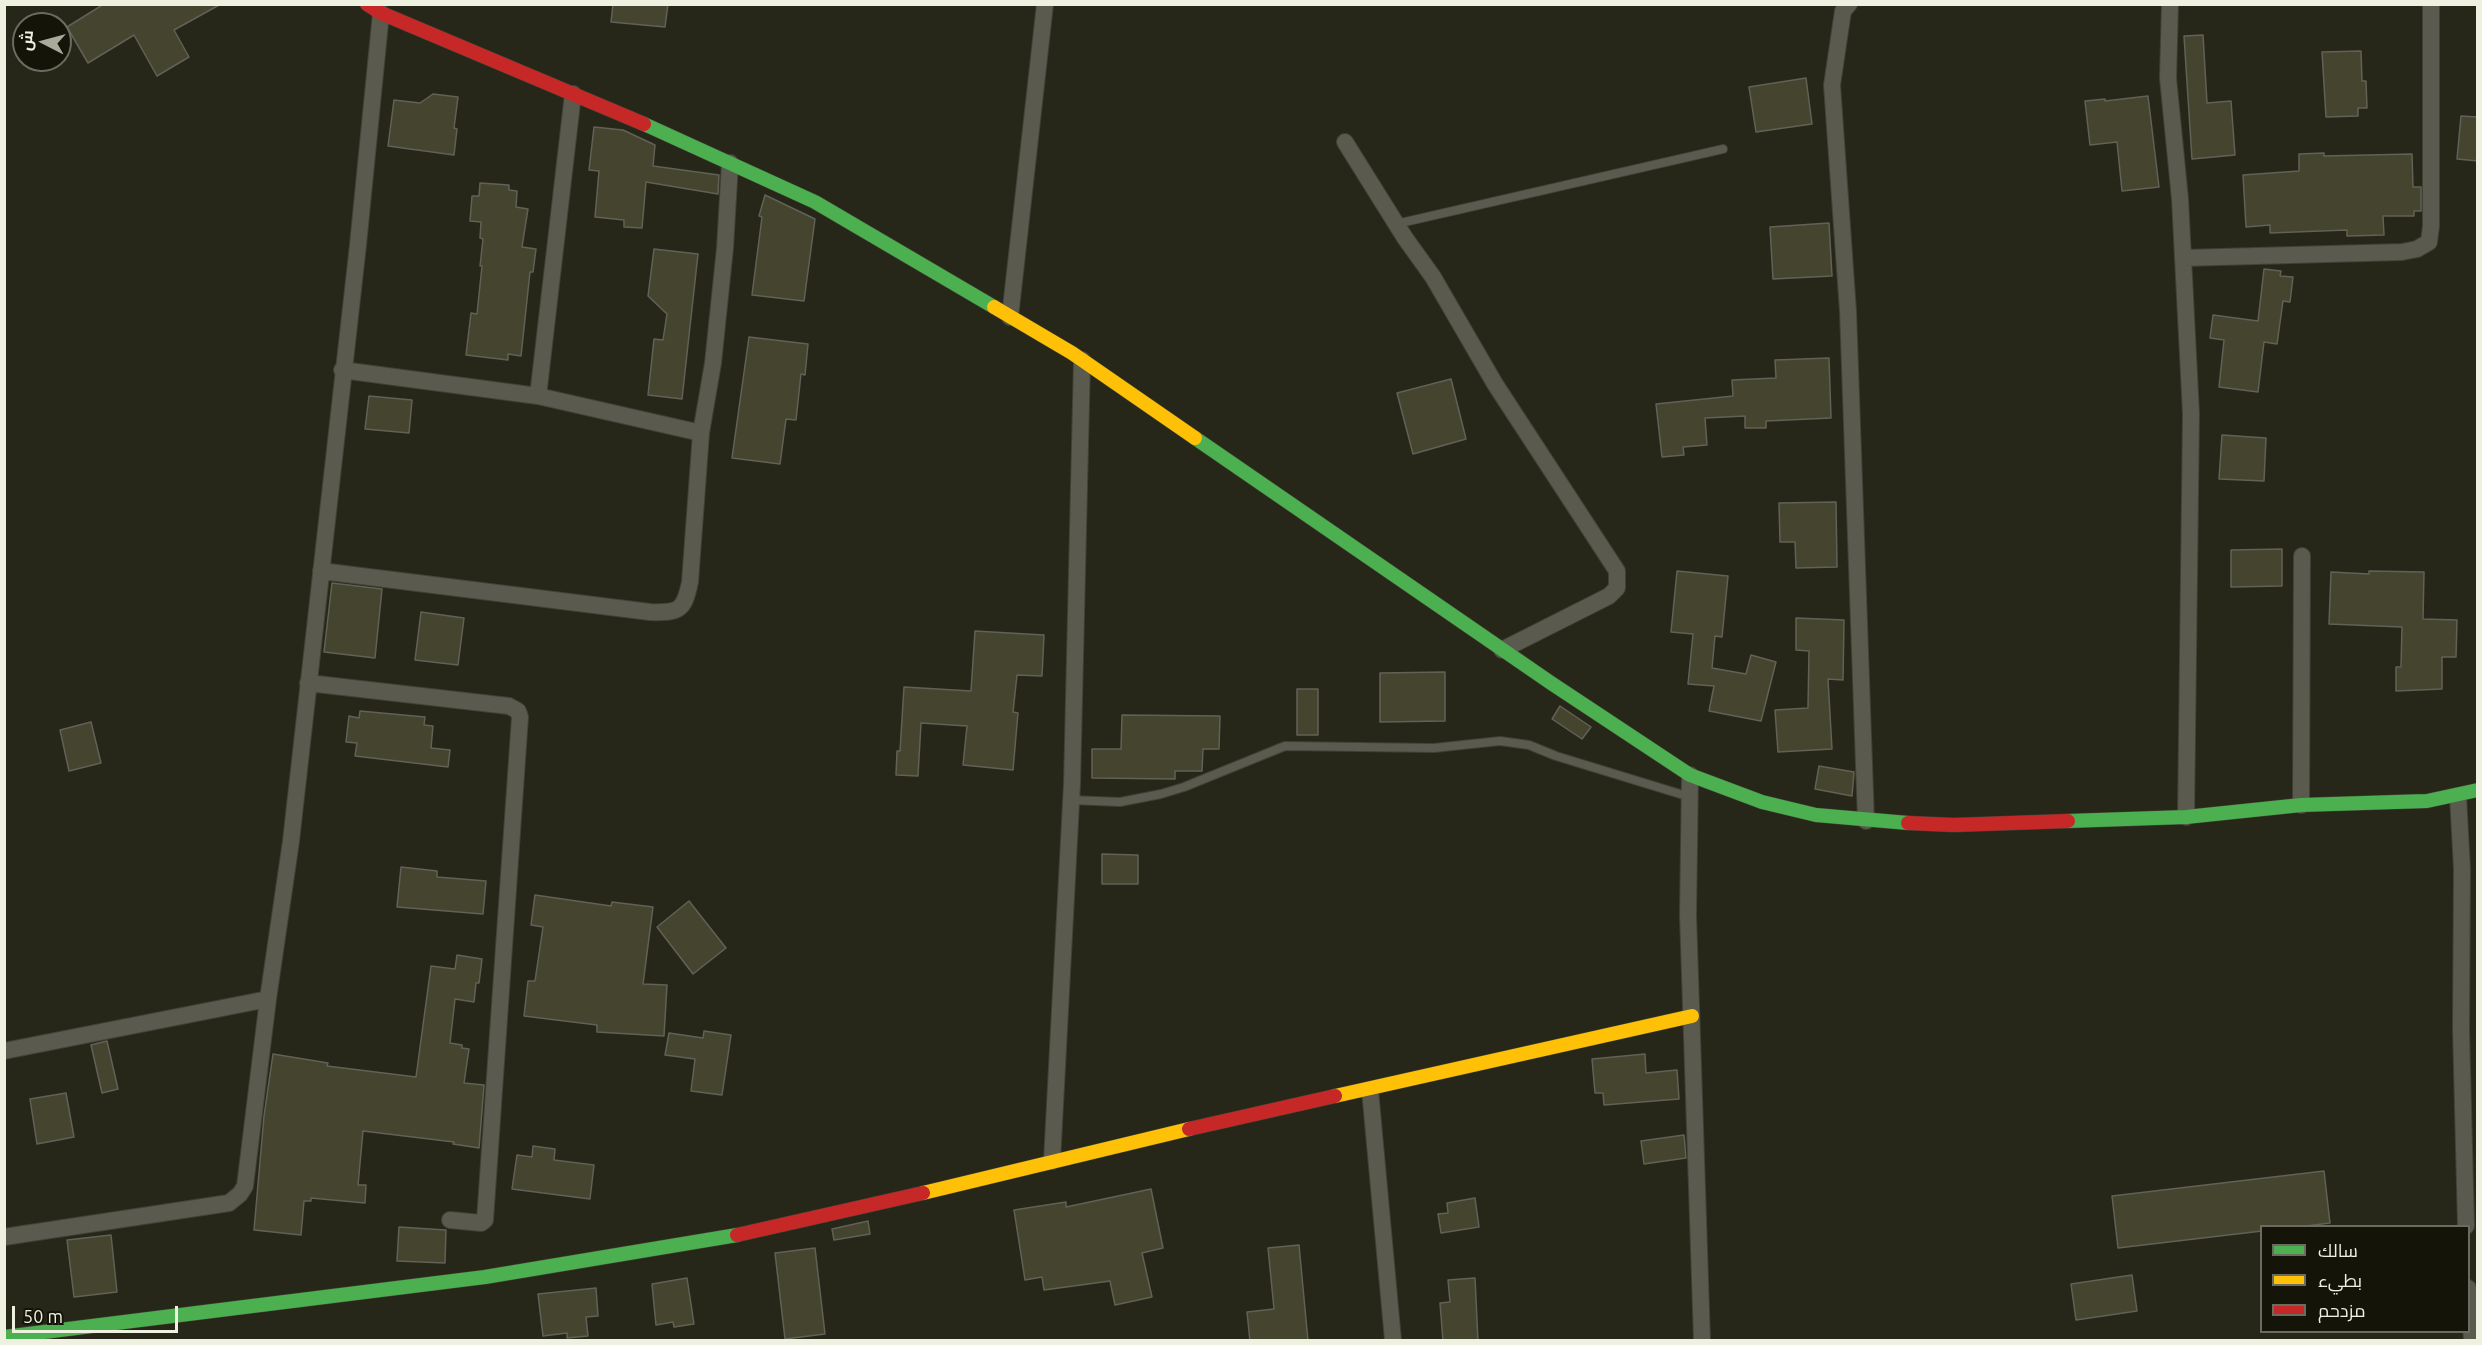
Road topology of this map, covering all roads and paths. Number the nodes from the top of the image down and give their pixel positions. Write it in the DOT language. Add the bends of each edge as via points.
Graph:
graph roads {
  1 [pos="1045,4"];
  2 [pos="1849,4"];
  3 [pos="2170,4"];
  4 [pos="2431,4"];
  5 [pos="374,8"];
  6 [pos="573,94"];
  7 [pos="1345,142"];
  8 [pos="1723,149"];
  9 [pos="730,163"];
  10 [pos="1396,224"];
  11 [pos="2182,258"];
  12 [pos="1010,316"];
  13 [pos="1082,360"];
  14 [pos="342,370"];
  15 [pos="538,396"];
  16 [pos="701,433"];
  17 [pos="2302,556"];
  18 [pos="321,571"];
  19 [pos="1502,650"];
  20 [pos="308,683"];
  21 [pos="1690,775"];
  22 [pos="2478,790"];
  23 [pos="2458,796"];
  24 [pos="1690,797"];
  25 [pos="1071,800"];
  26 [pos="2301,805"];
  27 [pos="2186,817"];
  28 [pos="1866,821"];
  29 [pos="268,999"];
  30 [pos="1692,1016"];
  31 [pos="4,1051"];
  32 [pos="1370,1090"];
  33 [pos="1052,1161"];
  34 [pos="450,1220"];
  35 [pos="2466,1225"];
  36 [pos="4,1237"];
  37 [pos="2470,1306"];
  38 [pos="4,1337"];
  39 [pos="1393,1341"];
  40 [pos="1702,1341"];
  41 [pos="2472,1341"];
  1 -- 12 [label="street"];
  2 -- 28 [label="street" via="1843,12 1832,85 1848,311"];
  3 -- 11 [label="street" via="2168,78"];
  4 -- 11 [label="street" via="2429,242 2402,252"];
  5 -- 6 [label="street"];
  5 -- 14 [label="street" via="358,245"];
  6 -- 9 [label="street"];
  6 -- 15 [label="street"];
  7 -- 10 [label="street"];
  8 -- 10 [label="lane"];
  9 -- 12 [label="street" via="815,202"];
  9 -- 16 [label="street" via="713,363"];
  10 -- 19 [label="street" via="1617,571 1617,588 1609,596"];
  11 -- 27 [label="street" via="2191,414"];
  12 -- 13 [label="street"];
  13 -- 19 [label="street"];
  13 -- 25 [label="street"];
  14 -- 15 [label="street"];
  14 -- 18 [label="street"];
  15 -- 16 [label="street"];
  16 -- 18 [label="street" via="690,582 686,601 670,613"];
  17 -- 26 [label="street"];
  18 -- 20 [label="street"];
  19 -- 21 [label="street"];
  20 -- 29 [label="street"];
  20 -- 34 [label="street" via="508,705 520,717 485,1220"];
  21 -- 24 [label="street"];
  21 -- 28 [label="street" via="1762,802 1816,815"];
  22 -- 23 [label="street"];
  23 -- 26 [label="street" via="2427,801"];
  23 -- 35 [label="street"];
  24 -- 25 [label="lane" via="1529,745 1500,741 1434,748 1285,747 1161,794 1120,802"];
  24 -- 30 [label="street" via="1688,915"];
  25 -- 33 [label="street"];
  26 -- 27 [label="street"];
  27 -- 28 [label="street" via="1954,825"];
  29 -- 31 [label="street"];
  29 -- 36 [label="street" via="245,1186 240,1194 229,1203"];
  30 -- 32 [label="street"];
  30 -- 40 [label="street"];
  32 -- 33 [label="street"];
  32 -- 39 [label="street"];
  33 -- 38 [label="street" via="721,1238 485,1277"];
  37 -- 41 [label="street"];
}
